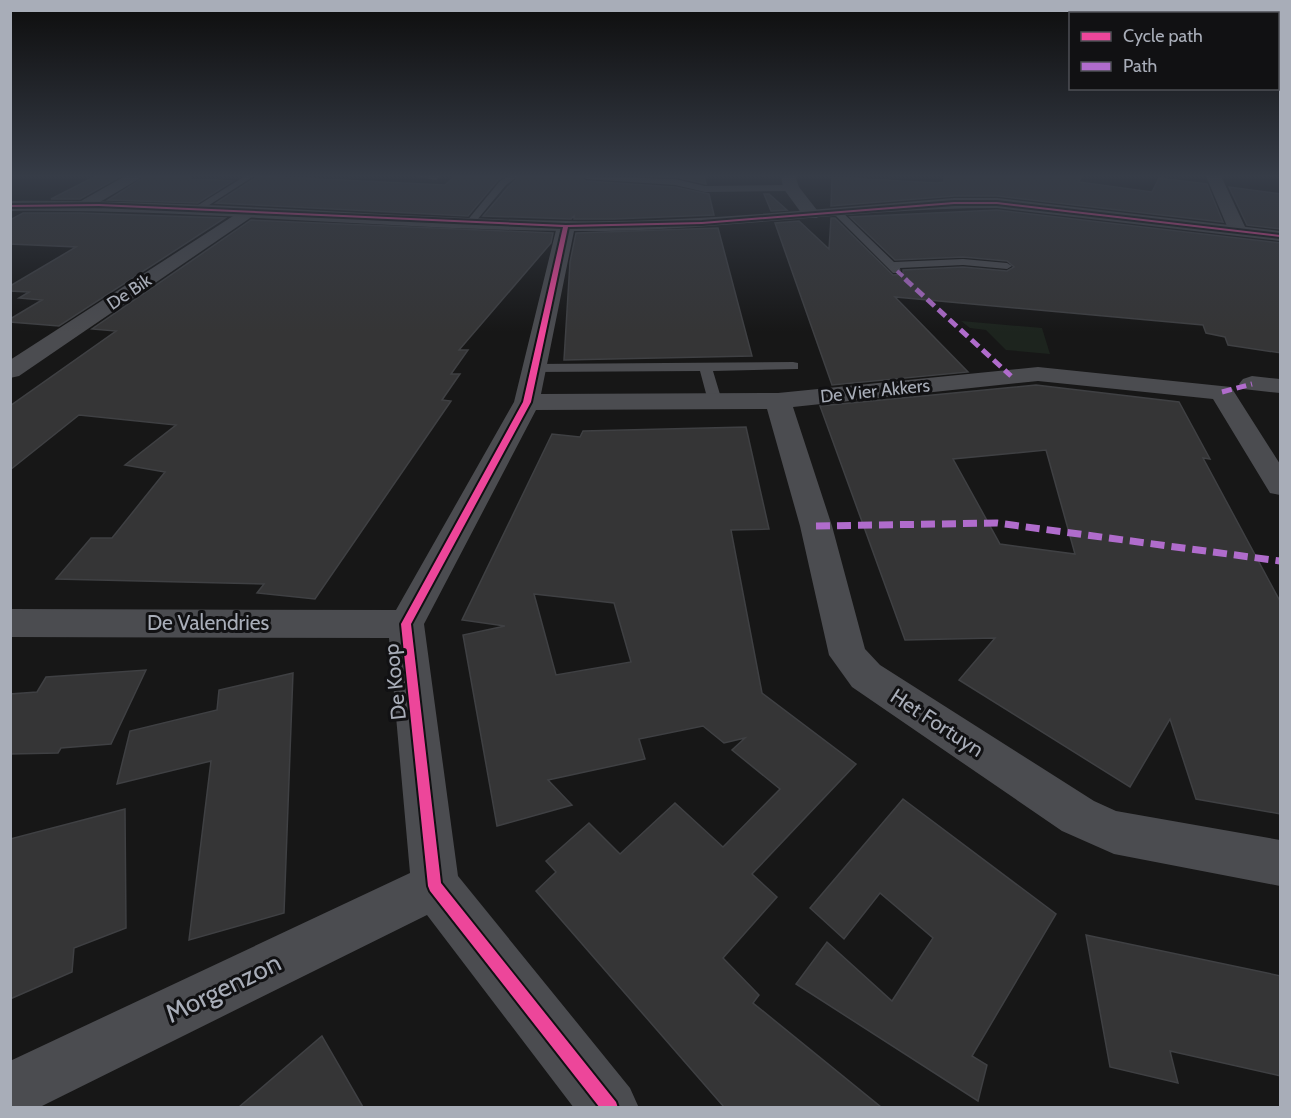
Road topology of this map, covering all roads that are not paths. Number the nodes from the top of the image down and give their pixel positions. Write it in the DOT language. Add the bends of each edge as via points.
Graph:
graph roads {
  1 [pos="223,228"];
  2 [pos="566,228"];
  3 [pos="853,228"];
  4 [pos="1215,228"];
  5 [pos="1237,228"];
  6 [pos="1238,231"];
  7 [pos="1281,236"];
  8 [pos="1007,266"];
  9 [pos="793,366"];
  10 [pos="706,368"];
  11 [pos="10,371"];
  12 [pos="1252,384"];
  13 [pos="531,385"];
  14 [pos="1281,386"];
  15 [pos="715,401"];
  16 [pos="778,401"];
  17 [pos="1281,486"];
  18 [pos="10,623"];
  19 [pos="406,624"];
  20 [pos="1281,863"];
  21 [pos="435,886"];
  22 [pos="10,1091"];
  23 [pos="610,1107"];
  1 -- 11 [label="street, De Bik"];
  2 -- 13 [label="street, De Koop"];
  3 -- 8 [label="lane" via="894,268 963,262"];
  4 -- 6 [label="street"];
  5 -- 6 [label="street"];
  6 -- 7 [label="street"];
  9 -- 10 [label="lane"];
  10 -- 13 [label="lane"];
  10 -- 15 [label="lane"];
  12 -- 14 [label="street"];
  13 -- 15 [label="street, De Vier Akkers"];
  13 -- 19 [label="street, De Koop"];
  15 -- 16 [label="street, De Vier Akkers"];
  16 -- 17 [label="street, De Vier Akkers" via="1038,374 1222,392"];
  16 -- 20 [label="street, Het Fortuyn" via="816,526 848,655 866,676 1078,816 1114,832"];
  18 -- 19 [label="street, De Valendries"];
  19 -- 21 [label="street, De Koop"];
  21 -- 22 [label="street, Morgenzon"];
  21 -- 23 [label="street"];
}
